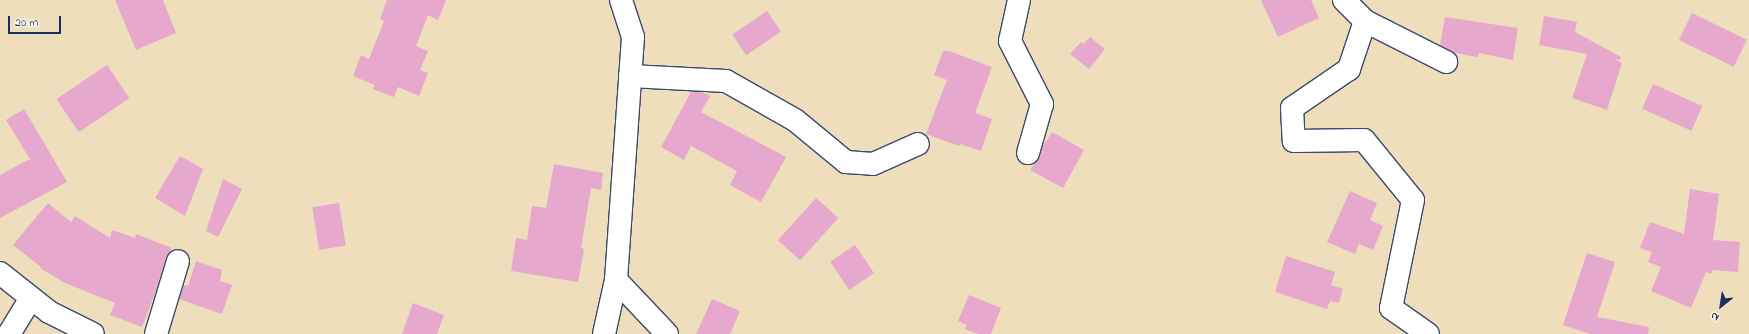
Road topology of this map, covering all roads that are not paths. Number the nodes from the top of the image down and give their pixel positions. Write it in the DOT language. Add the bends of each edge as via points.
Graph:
graph roads {
  1 [pos="621,0"];
  2 [pos="1019,0"];
  3 [pos="1344,0"];
  4 [pos="1365,21"];
  5 [pos="1446,62"];
  6 [pos="630,76"];
  7 [pos="918,144"];
  8 [pos="1028,153"];
  9 [pos="178,261"];
  10 [pos="0,273"];
  11 [pos="616,280"];
  12 [pos="31,298"];
  13 [pos="9,334"];
  14 [pos="94,334"];
  15 [pos="156,334"];
  16 [pos="604,334"];
  17 [pos="667,334"];
  18 [pos="1428,334"];
  1 -- 6 [label="street" via="633,37"];
  2 -- 8 [label="street" via="1010,41 1042,104"];
  3 -- 4 [label="street"];
  4 -- 5 [label="street"];
  4 -- 18 [label="street" via="1349,69 1292,108 1294,141 1364,140 1413,200 1391,308"];
  6 -- 7 [label="street" via="726,81 795,120 846,162 873,164"];
  6 -- 11 [label="street"];
  9 -- 15 [label="street"];
  10 -- 12 [label="street"];
  11 -- 16 [label="street"];
  11 -- 17 [label="street"];
  12 -- 13 [label="street"];
  12 -- 14 [label="street" via="49,312"];
}
